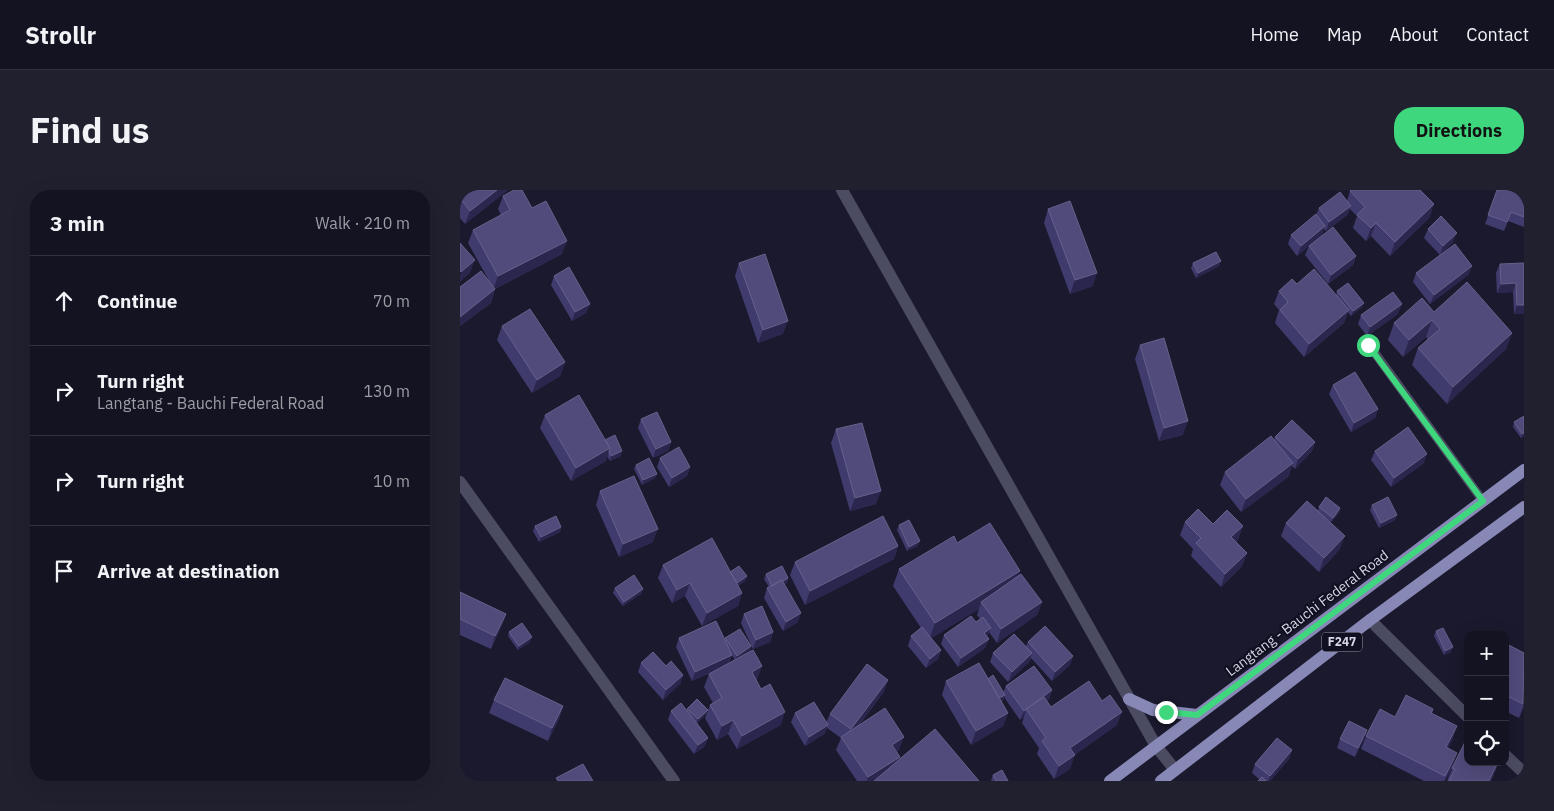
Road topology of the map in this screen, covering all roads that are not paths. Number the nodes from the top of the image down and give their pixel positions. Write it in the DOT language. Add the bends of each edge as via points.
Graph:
graph roads {
  1 [pos="842,190"];
  2 [pos="1368,345"];
  3 [pos="1524,470"];
  4 [pos="460,482"];
  5 [pos="1483,501"];
  6 [pos="1524,507"];
  7 [pos="1370,620"];
  8 [pos="1129,699"];
  9 [pos="1464,713"];
  10 [pos="1197,715"];
  11 [pos="1156,746"];
  12 [pos="1509,759"];
  13 [pos="1176,770"];
  14 [pos="1524,773"];
  15 [pos="674,781"];
  16 [pos="1110,781"];
  17 [pos="1161,781"];
  1 -- 8 [label="street"];
  2 -- 5 [label="lane"];
  3 -- 5 [label="main road, Langtang - Bauchi Federal Road / F247"];
  4 -- 15 [label="street"];
  5 -- 10 [label="main road, Langtang - Bauchi Federal Road / F247"];
  6 -- 7 [label="main road, F247"];
  7 -- 9 [label="street"];
  7 -- 13 [label="main road, F247"];
  8 -- 10 [label="main road" via="1153,710"];
  8 -- 11 [label="street"];
  10 -- 11 [label="main road, Langtang - Bauchi Federal Road / F247"];
  11 -- 13 [label="street"];
  11 -- 16 [label="main road, Langtang - Bauchi Federal Road / F247"];
  12 -- 14 [label="street"];
  13 -- 17 [label="main road, F247"];
}
